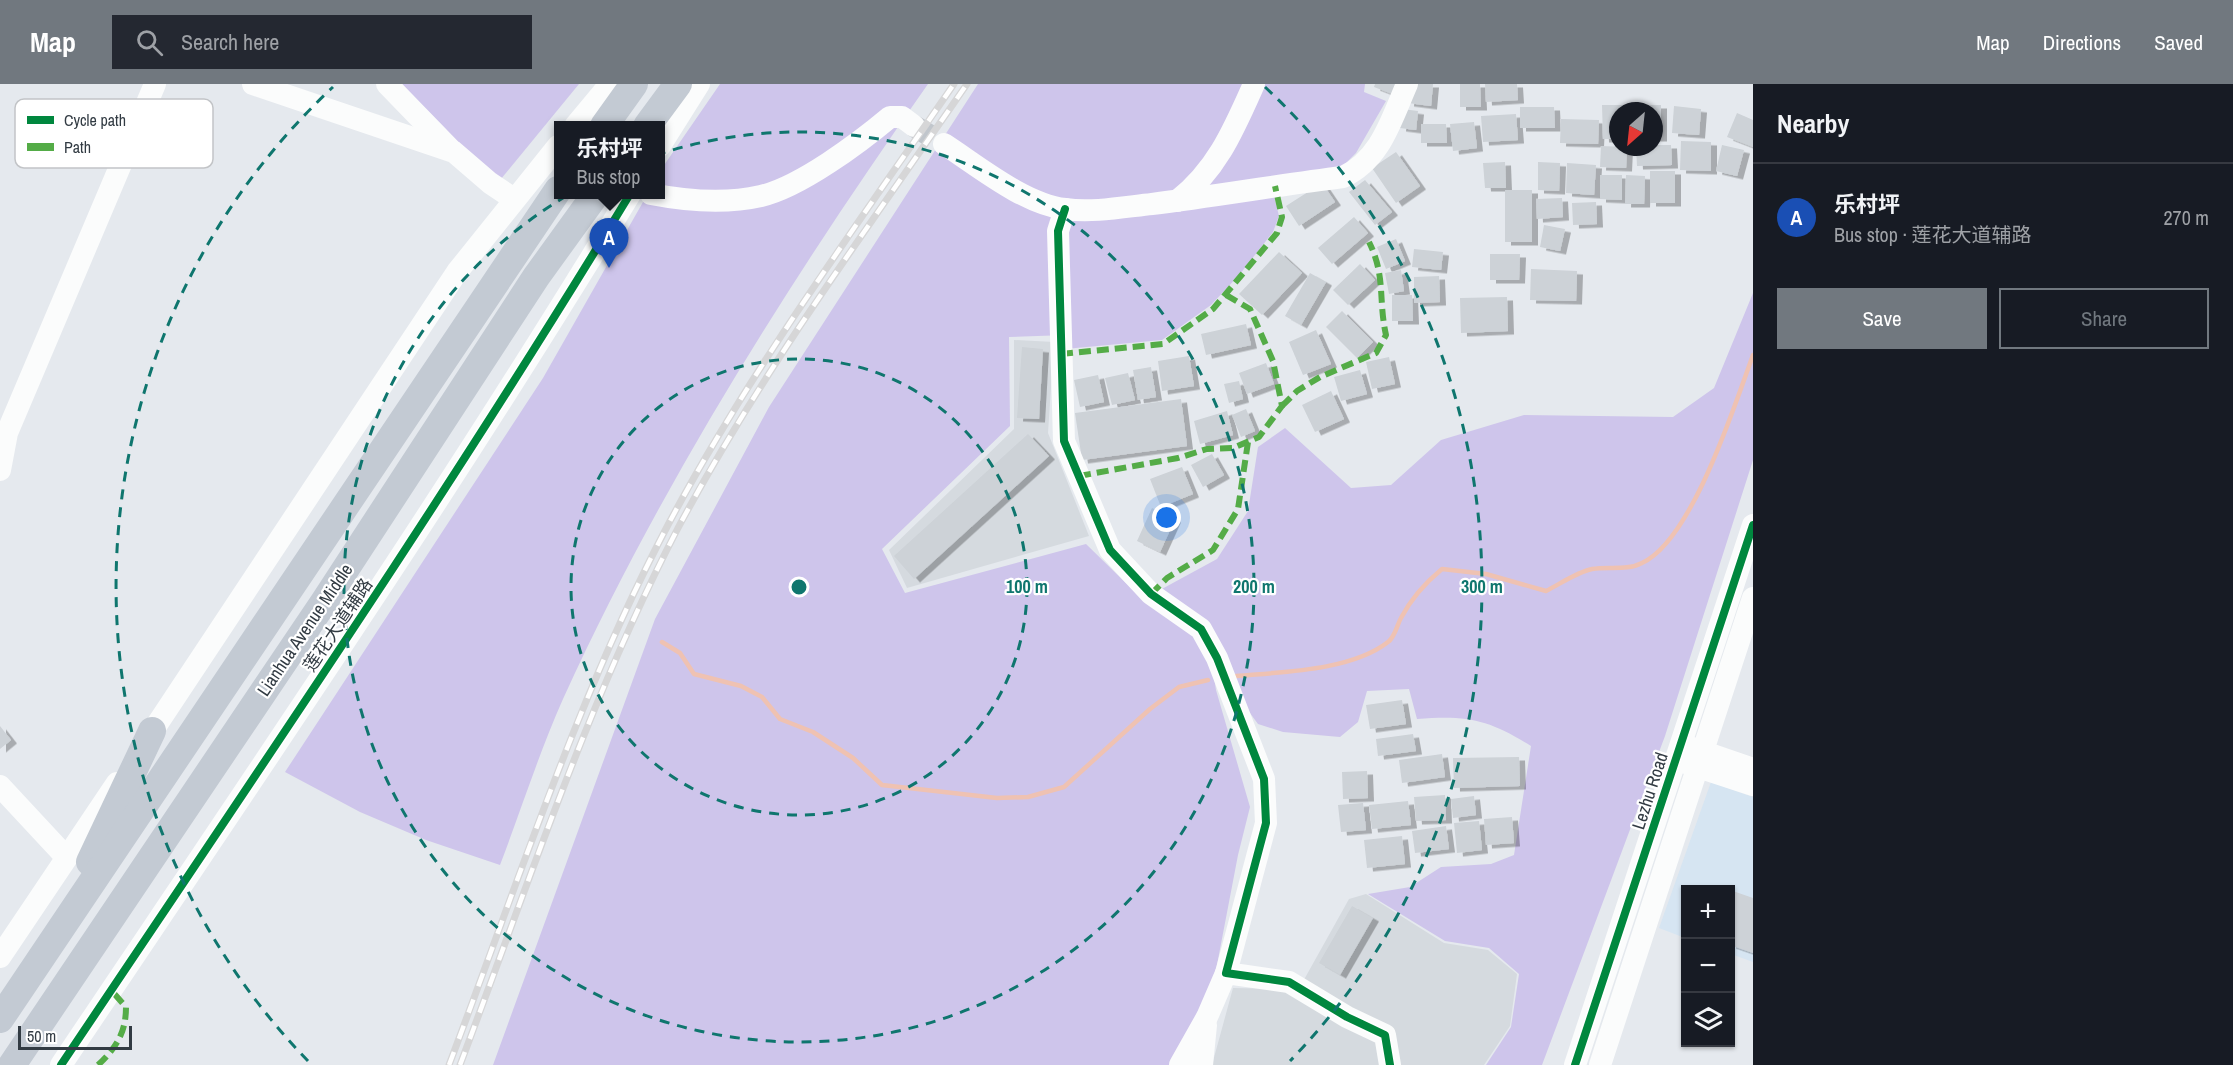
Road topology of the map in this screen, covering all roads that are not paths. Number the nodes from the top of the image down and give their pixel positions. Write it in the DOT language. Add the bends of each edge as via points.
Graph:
graph roads {
  1 [pos="155,84"];
  2 [pos="253,84"];
  3 [pos="387,84"];
  4 [pos="610,84"];
  5 [pos="634,84"];
  6 [pos="678,84"];
  7 [pos="699,84"];
  8 [pos="1254,84"];
  9 [pos="1407,84"];
  10 [pos="149,99"];
  11 [pos="579,121"];
  12 [pos="608,121"];
  13 [pos="651,121"];
  14 [pos="914,126"];
  15 [pos="665,138"];
  16 [pos="944,144"];
  17 [pos="554,151"];
  18 [pos="454,152"];
  19 [pos="119,168"];
  20 [pos="554,196"];
  21 [pos="665,196"];
  22 [pos="514,199"];
  23 [pos="593,199"];
  24 [pos="628,199"];
  25 [pos="1176,201"];
  26 [pos="1065,209"];
  27 [pos="0,470"];
  28 [pos="1753,525"];
  29 [pos="1753,598"];
  30 [pos="152,731"];
  31 [pos="1689,756"];
  32 [pos="1753,769"];
  33 [pos="1753,785"];
  34 [pos="0,786"];
  35 [pos="66,857"];
  36 [pos="46,953"];
  37 [pos="0,957"];
  38 [pos="1226,973"];
  39 [pos="1207,1017"];
  40 [pos="0,1019"];
  41 [pos="12,1065"];
  42 [pos="61,1065"];
  43 [pos="1180,1065"];
  44 [pos="1202,1065"];
  45 [pos="1390,1065"];
  46 [pos="1575,1065"];
  47 [pos="1600,1065"];
  1 -- 10 [label="street"];
  2 -- 18 [label="street"];
  3 -- 18 [label="street"];
  4 -- 11 [label="street"];
  5 -- 12 [label="main road"];
  6 -- 13 [label="main road"];
  7 -- 15 [label="street"];
  8 -- 25 [label="street" via="1232,135 1212,167"];
  9 -- 25 [label="street" via="1382,140 1357,170 1342,177"];
  14 -- 21 [label="street" via="902,117 890,117 796,182 762,196 698,200"];
  16 -- 26 [label="street" via="1012,188"];
  17 -- 22 [label="street"];
  18 -- 22 [label="street"];
  19 -- 27 [label="street" via="7,433"];
  20 -- 36 [label="main road, Lianhua Avenue Middle"];
  22 -- 30 [label="street" via="457,272"];
  23 -- 41 [label="main road, Lianhua Avenue Middle" via="536,277 324,602"];
  24 -- 42 [label="street, 莲花大道辅路" via="488,424"];
  25 -- 26 [label="street"];
  26 -- 38 [label="street" via="1058,231 1064,441 1110,550 1151,594 1201,629 1217,658 1264,779 1266,823"];
  28 -- 31 [label="street, Lezhu Road"];
  29 -- 31 [label="street, Lezhu Road"];
  30 -- 35 [label="street"];
  30 -- 36 [label="main road"];
  31 -- 32 [label="street"];
  31 -- 33 [label="street"];
  31 -- 46 [label="street, Lezhu Road"];
  31 -- 47 [label="street, Lezhu Road"];
  34 -- 35 [label="street"];
  35 -- 37 [label="street"];
  36 -- 40 [label="main road, Lianhua Avenue Middle"];
  38 -- 39 [label="street"];
  38 -- 45 [label="street" via="1289,982 1385,1035"];
  39 -- 43 [label="street"];
  39 -- 44 [label="street"];
}
